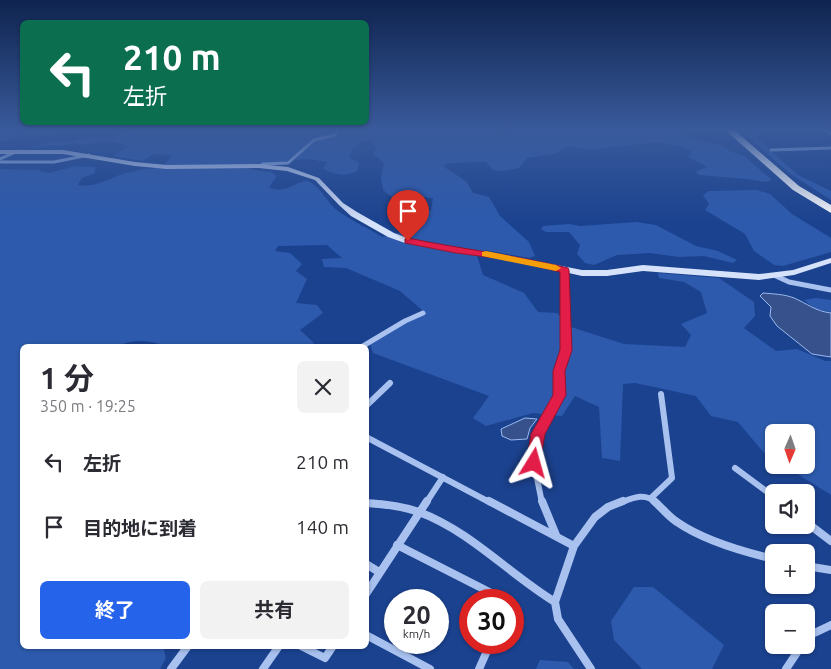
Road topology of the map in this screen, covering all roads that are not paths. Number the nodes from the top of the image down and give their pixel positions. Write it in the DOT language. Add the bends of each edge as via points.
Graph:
graph roads {
  1 [pos="63,160"];
  2 [pos="116,160"];
  3 [pos="291,160"];
  4 [pos="764,160"];
  5 [pos="769,160"];
  6 [pos="0,161"];
  7 [pos="259,166"];
  8 [pos="831,209"];
  9 [pos="831,260"];
  10 [pos="564,270"];
  11 [pos="776,276"];
  12 [pos="831,290"];
  13 [pos="423,313"];
  14 [pos="366,344"];
  15 [pos="390,383"];
  16 [pos="661,394"];
  17 [pos="369,403"];
  18 [pos="369,439"];
  19 [pos="735,468"];
  20 [pos="443,477"];
  21 [pos="765,491"];
  22 [pos="651,498"];
  23 [pos="369,503"];
  24 [pos="419,512"];
  25 [pos="815,529"];
  26 [pos="556,535"];
  27 [pos="831,541"];
  28 [pos="397,545"];
  29 [pos="574,546"];
  30 [pos="765,557"];
  31 [pos="369,566"];
  32 [pos="815,567"];
  33 [pos="831,570"];
  34 [pos="379,572"];
  35 [pos="369,589"];
  36 [pos="483,589"];
  37 [pos="555,602"];
  38 [pos="831,625"];
  39 [pos="815,633"];
  40 [pos="369,637"];
  41 [pos="186,649"];
  42 [pos="277,649"];
  43 [pos="307,649"];
  44 [pos="332,649"];
  45 [pos="486,654"];
  46 [pos="796,654"];
  47 [pos="171,669"];
  48 [pos="263,669"];
  49 [pos="430,669"];
  50 [pos="479,669"];
  51 [pos="591,669"];
  52 [pos="786,669"];
  1 -- 6 [label="street"];
  2 -- 7 [label="street" via="167,167"];
  3 -- 7 [label="street"];
  4 -- 8 [label="highway" via="796,188"];
  5 -- 8 [label="highway"];
  7 -- 10 [label="street" via="288,169 317,179 354,214 408,241 539,262"];
  9 -- 11 [label="street"];
  10 -- 11 [label="street" via="594,274 643,268"];
  10 -- 26 [label="street" via="566,350 559,371 559,395 538,434 534,463 543,507"];
  11 -- 12 [label="street" via="789,282"];
  13 -- 14 [label="street"];
  15 -- 17 [label="street"];
  16 -- 22 [label="street" via="672,478"];
  18 -- 20 [label="street"];
  19 -- 21 [label="street"];
  20 -- 24 [label="street"];
  20 -- 26 [label="street"];
  22 -- 29 [label="street" via="638,496 608,507 595,517"];
  22 -- 30 [label="street" via="676,522 696,533"];
  23 -- 24 [label="street"];
  24 -- 28 [label="street"];
  24 -- 37 [label="street" via="464,535"];
  25 -- 27 [label="street"];
  26 -- 29 [label="street"];
  28 -- 34 [label="street"];
  28 -- 36 [label="street"];
  29 -- 37 [label="street"];
  31 -- 34 [label="street"];
  32 -- 33 [label="street"];
  34 -- 35 [label="street"];
  37 -- 51 [label="street" via="558,619"];
  38 -- 39 [label="street"];
  40 -- 49 [label="street"];
  41 -- 47 [label="street"];
  42 -- 48 [label="street"];
  43 -- 44 [label="street" via="326,658"];
  45 -- 50 [label="street"];
  46 -- 52 [label="street"];
}
